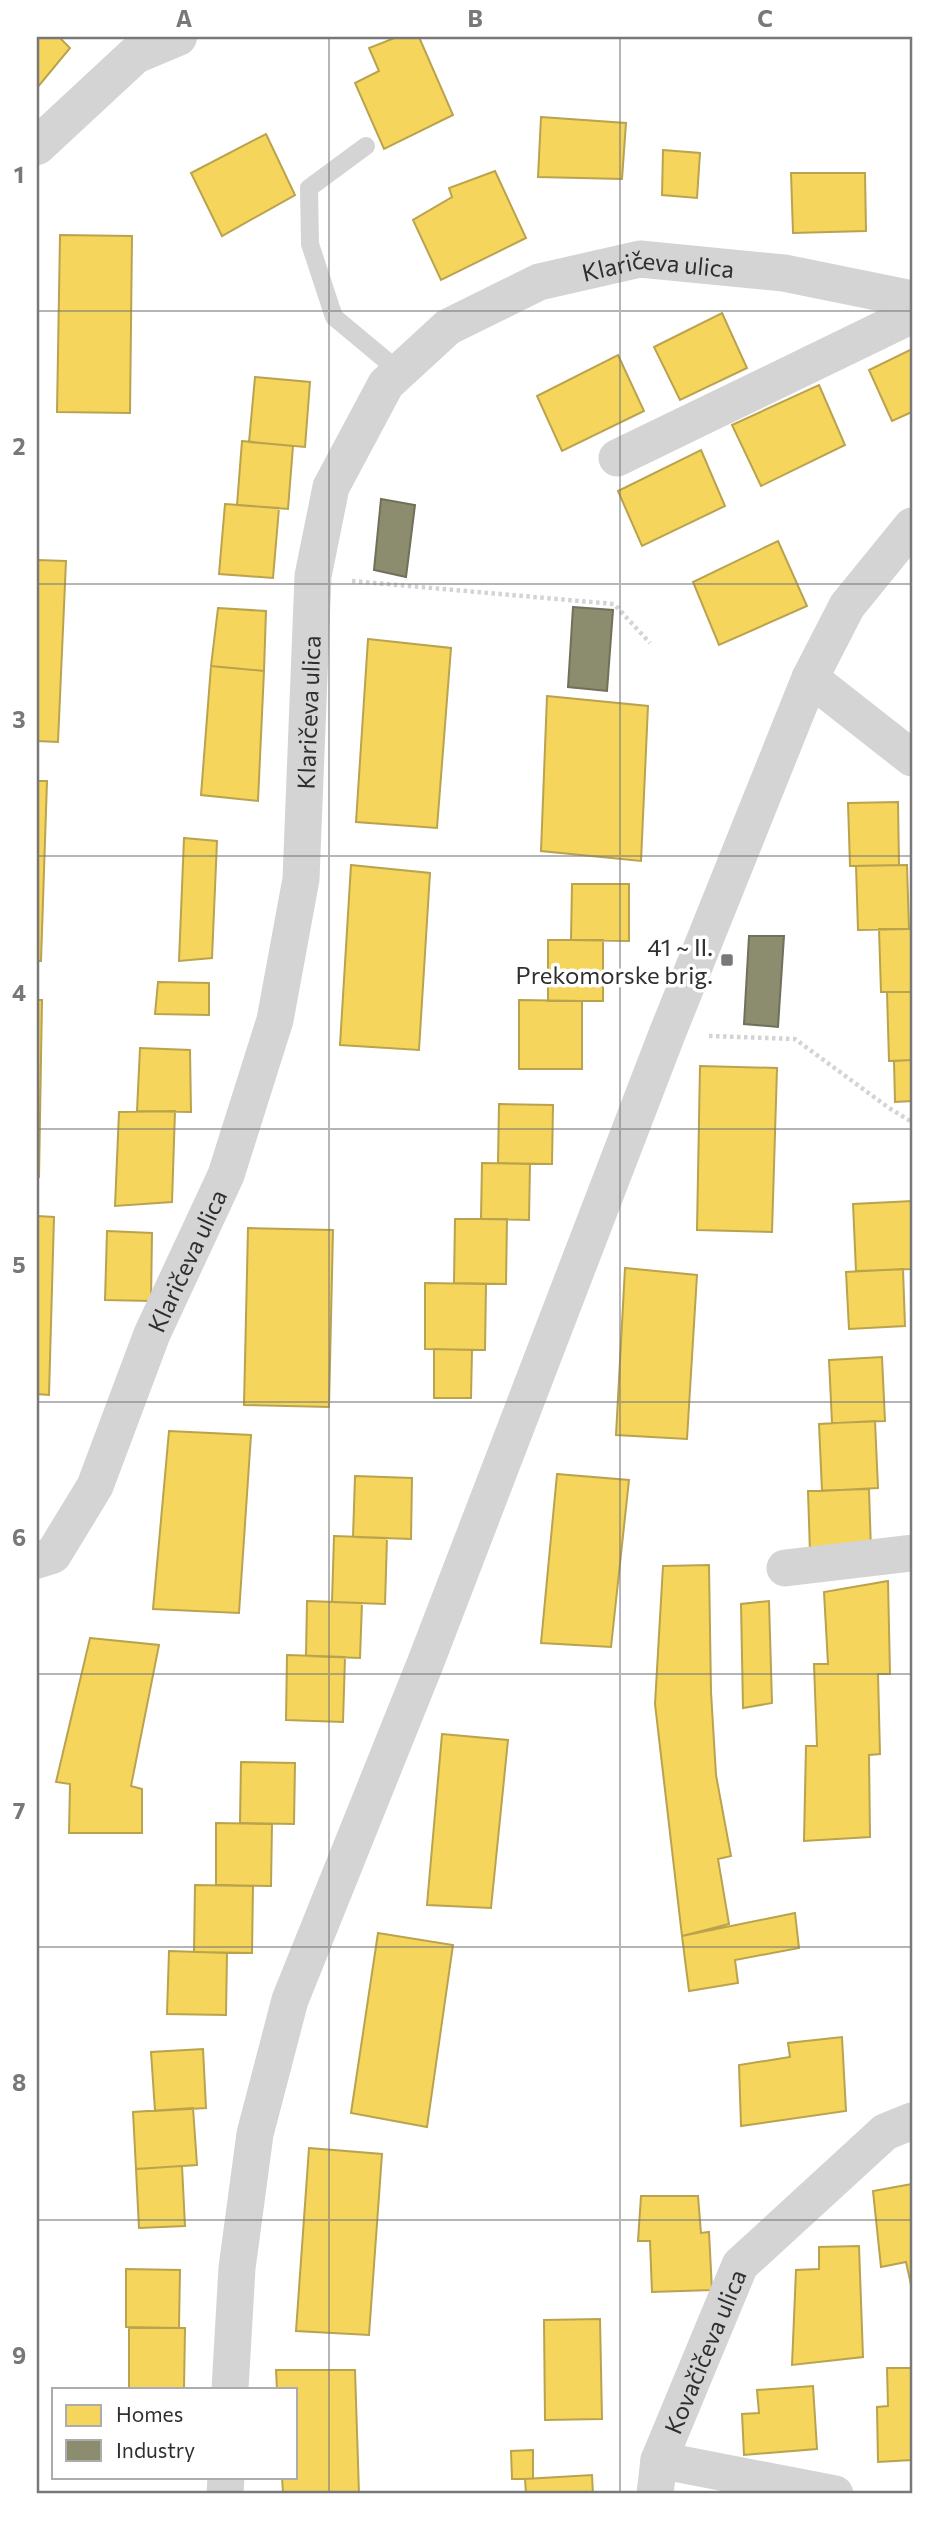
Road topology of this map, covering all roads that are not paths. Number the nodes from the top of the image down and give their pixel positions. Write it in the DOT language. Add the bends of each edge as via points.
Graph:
graph roads {
  1 [pos="178,37"];
  2 [pos="37,146"];
  3 [pos="366,146"];
  4 [pos="912,299"];
  5 [pos="912,315"];
  6 [pos="400,372"];
  7 [pos="618,458"];
  8 [pos="912,526"];
  9 [pos="810,678"];
  10 [pos="912,758"];
  11 [pos="911,1546"];
  12 [pos="37,1560"];
  13 [pos="785,1568"];
  14 [pos="912,2121"];
  15 [pos="230,2388"];
  16 [pos="657,2477"];
  17 [pos="835,2494"];
  1 -- 2 [label="street" via="135,55"];
  3 -- 6 [label="lane" via="309,188 310,244 334,317"];
  4 -- 6 [label="street, Klaričeva ulica" via="784,273 640,259 539,282 447,327"];
  5 -- 7 [label="street"];
  6 -- 12 [label="street, Klaričeva ulica" via="386,384 331,487 313,576 301,879 275,1020 226,1175 152,1334 94,1486 53,1555"];
  8 -- 9 [label="street" via="848,606"];
  9 -- 10 [label="street"];
  9 -- 15 [label="street" via="290,2000 255,2134 237,2268"];
  11 -- 13 [label="street"];
  14 -- 16 [label="street, Kovačičeva ulica" via="885,2132 740,2265"];
  16 -- 17 [label="street"];
}
